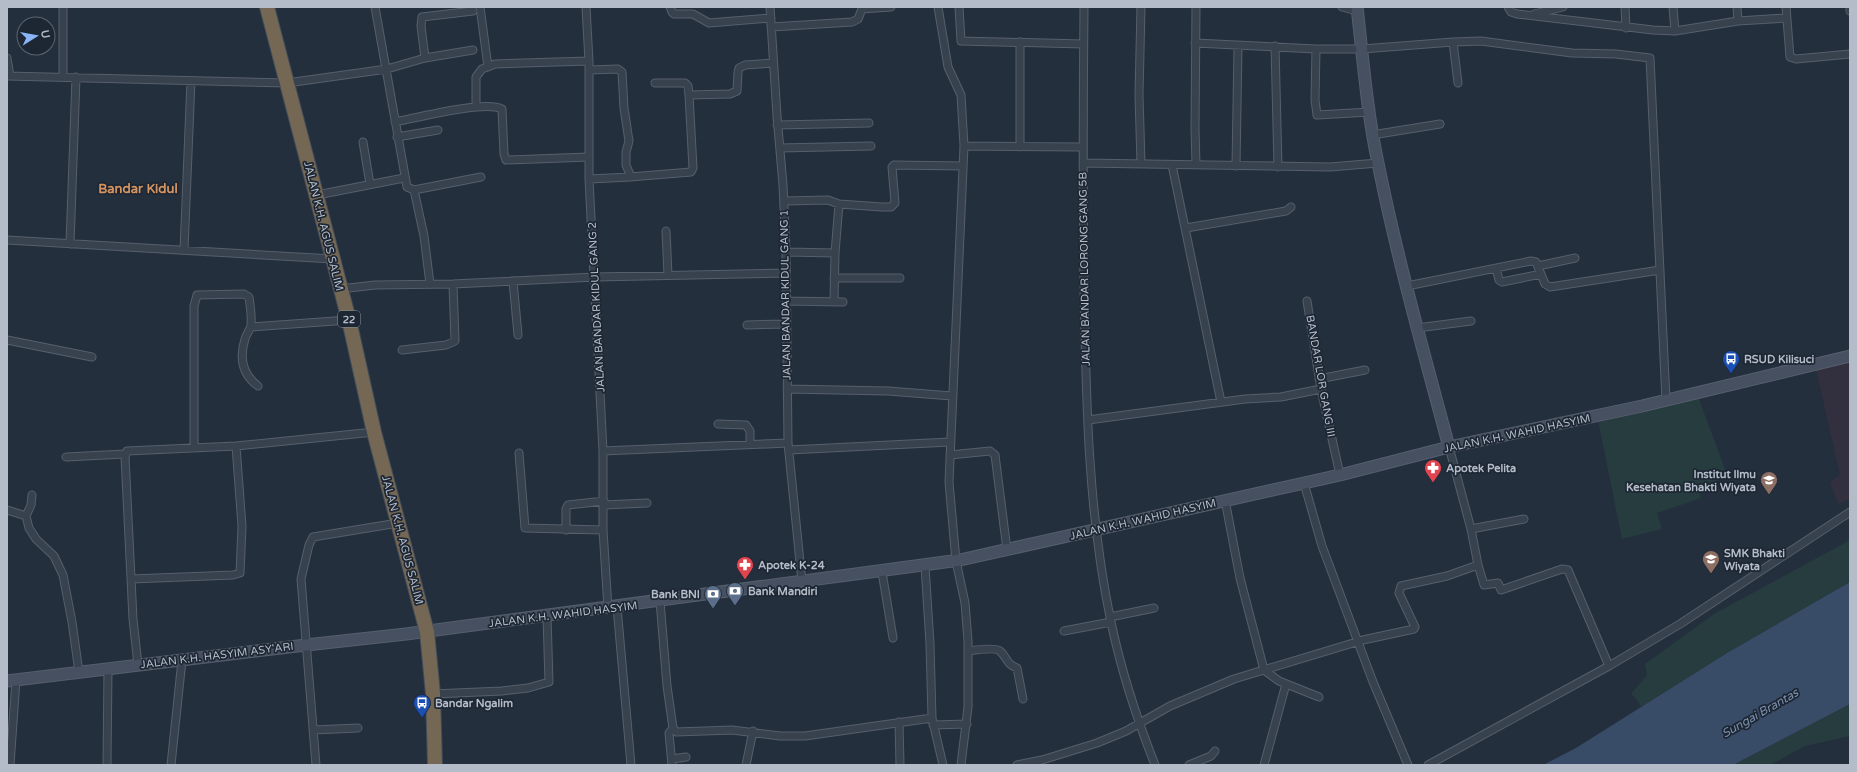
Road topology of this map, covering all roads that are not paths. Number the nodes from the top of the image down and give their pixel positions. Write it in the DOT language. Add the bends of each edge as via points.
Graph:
graph roads {
  1 [pos="63,7"];
  2 [pos="267,7"];
  3 [pos="375,7"];
  4 [pos="480,7"];
  5 [pos="586,7"];
  6 [pos="670,7"];
  7 [pos="770,7"];
  8 [pos="890,7"];
  9 [pos="938,7"];
  10 [pos="958,7"];
  11 [pos="1084,7"];
  12 [pos="1141,7"];
  13 [pos="1196,7"];
  14 [pos="1342,7"];
  15 [pos="1508,7"];
  16 [pos="1563,7"];
  17 [pos="1625,7"];
  18 [pos="1674,7"];
  19 [pos="1737,7"];
  20 [pos="1786,7"];
  21 [pos="1850,7"];
  22 [pos="1357,9"];
  23 [pos="1517,10"];
  24 [pos="473,11"];
  25 [pos="1850,11"];
  26 [pos="1529,15"];
  27 [pos="771,18"];
  28 [pos="1786,18"];
  29 [pos="1738,21"];
  30 [pos="771,27"];
  31 [pos="1626,28"];
  32 [pos="1675,31"];
  33 [pos="1020,42"];
  34 [pos="1453,42"];
  35 [pos="1196,43"];
  36 [pos="1083,44"];
  37 [pos="1238,46"];
  38 [pos="1275,46"];
  39 [pos="1316,49"];
  40 [pos="1362,49"];
  41 [pos="473,50"];
  42 [pos="1850,54"];
  43 [pos="7,58"];
  44 [pos="425,58"];
  45 [pos="589,62"];
  46 [pos="773,63"];
  47 [pos="488,67"];
  48 [pos="387,69"];
  49 [pos="589,70"];
  50 [pos="8,76"];
  51 [pos="63,77"];
  52 [pos="76,77"];
  53 [pos="191,81"];
  54 [pos="287,83"];
  55 [pos="655,83"];
  56 [pos="1458,83"];
  57 [pos="689,95"];
  58 [pos="476,107"];
  59 [pos="1370,112"];
  60 [pos="394,122"];
  61 [pos="869,123"];
  62 [pos="778,124"];
  63 [pos="1440,124"];
  64 [pos="438,130"];
  65 [pos="1372,135"];
  66 [pos="397,137"];
  67 [pos="363,142"];
  68 [pos="871,146"];
  69 [pos="964,146"];
  70 [pos="1020,147"];
  71 [pos="1082,147"];
  72 [pos="780,148"];
  73 [pos="589,157"];
  74 [pos="1083,163"];
  75 [pos="1378,163"];
  76 [pos="1141,164"];
  77 [pos="1172,165"];
  78 [pos="1196,165"];
  79 [pos="963,166"];
  80 [pos="1236,166"];
  81 [pos="1278,167"];
  82 [pos="481,177"];
  83 [pos="630,177"];
  84 [pos="404,178"];
  85 [pos="590,179"];
  86 [pos="370,184"];
  87 [pos="414,190"];
  88 [pos="316,195"];
  89 [pos="784,201"];
  90 [pos="840,204"];
  91 [pos="1291,207"];
  92 [pos="1186,228"];
  93 [pos="666,231"];
  94 [pos="7,240"];
  95 [pos="70,244"];
  96 [pos="184,250"];
  97 [pos="786,252"];
  98 [pos="835,253"];
  99 [pos="1574,258"];
  100 [pos="333,259"];
  101 [pos="1538,266"];
  102 [pos="1496,268"];
  103 [pos="1660,270"];
  104 [pos="785,272"];
  105 [pos="668,274"];
  106 [pos="1541,274"];
  107 [pos="595,277"];
  108 [pos="834,278"];
  109 [pos="900,278"];
  110 [pos="513,281"];
  111 [pos="430,284"];
  112 [pos="453,284"];
  113 [pos="1407,286"];
  114 [pos="340,289"];
  115 [pos="786,301"];
  116 [pos="1307,301"];
  117 [pos="834,302"];
  118 [pos="842,302"];
  119 [pos="349,320"];
  120 [pos="1471,321"];
  121 [pos="786,324"];
  122 [pos="747,325"];
  123 [pos="251,327"];
  124 [pos="1417,328"];
  125 [pos="518,335"];
  126 [pos="7,340"];
  127 [pos="402,350"];
  128 [pos="1850,356"];
  129 [pos="92,357"];
  130 [pos="1365,370"];
  131 [pos="1319,379"];
  132 [pos="258,386"];
  133 [pos="787,389"];
  134 [pos="1321,389"];
  135 [pos="952,396"];
  136 [pos="1666,400"];
  137 [pos="1221,402"];
  138 [pos="1088,420"];
  139 [pos="718,424"];
  140 [pos="374,432"];
  141 [pos="950,442"];
  142 [pos="750,444"];
  143 [pos="236,446"];
  144 [pos="789,446"];
  145 [pos="1449,447"];
  146 [pos="194,448"];
  147 [pos="603,451"];
  148 [pos="519,453"];
  149 [pos="125,454"];
  150 [pos="950,455"];
  151 [pos="66,457"];
  152 [pos="1340,475"];
  153 [pos="1304,483"];
  154 [pos="32,495"];
  155 [pos="1225,500"];
  156 [pos="604,503"];
  157 [pos="647,503"];
  158 [pos="7,510"];
  159 [pos="1850,512"];
  160 [pos="26,516"];
  161 [pos="1524,519"];
  162 [pos="398,523"];
  163 [pos="1471,529"];
  164 [pos="566,530"];
  165 [pos="603,530"];
  166 [pos="1096,530"];
  167 [pos="1007,550"];
  168 [pos="956,561"];
  169 [pos="1478,565"];
  170 [pos="925,566"];
  171 [pos="882,572"];
  172 [pos="131,579"];
  173 [pos="802,582"];
  174 [pos="660,601"];
  175 [pos="613,607"];
  176 [pos="1154,608"];
  177 [pos="547,616"];
  178 [pos="1111,619"];
  179 [pos="1064,631"];
  180 [pos="427,632"];
  181 [pos="893,638"];
  182 [pos="1358,642"];
  183 [pos="306,645"];
  184 [pos="968,651"];
  185 [pos="182,660"];
  186 [pos="138,665"];
  187 [pos="1609,666"];
  188 [pos="108,669"];
  189 [pos="1264,670"];
  190 [pos="79,672"];
  191 [pos="11,681"];
  192 [pos="1286,684"];
  193 [pos="433,694"];
  194 [pos="1319,697"];
  195 [pos="1023,699"];
  196 [pos="932,721"];
  197 [pos="899,722"];
  198 [pos="967,724"];
  199 [pos="1139,724"];
  200 [pos="358,728"];
  201 [pos="673,728"];
  202 [pos="313,730"];
  203 [pos="753,731"];
  204 [pos="1215,751"];
  205 [pos="686,757"];
  206 [pos="672,762"];
  207 [pos="1026,764"];
  208 [pos="10,765"];
  209 [pos="107,765"];
  210 [pos="171,765"];
  211 [pos="316,765"];
  212 [pos="435,765"];
  213 [pos="631,765"];
  214 [pos="746,765"];
  215 [pos="900,765"];
  216 [pos="943,765"];
  217 [pos="961,765"];
  218 [pos="1016,765"];
  219 [pos="1155,765"];
  220 [pos="1188,765"];
  221 [pos="1264,765"];
  222 [pos="1408,765"];
  223 [pos="1428,765"];
  1 -- 51 [label="street"];
  2 -- 54 [label="highway, JALAN K.H. AGUS SALIM / 22"];
  3 -- 48 [label="street"];
  4 -- 47 [label="street"];
  5 -- 45 [label="street, JALAN BANDAR KIDUL GANG 2"];
  6 -- 27 [label="street" via="674,14 693,14 709,23"];
  7 -- 27 [label="street, JALAN BANDAR KIDUL GANG 1"];
  8 -- 30 [label="street" via="862,9 858,19 852,22"];
  9 -- 69 [label="street" via="948,67 961,95"];
  10 -- 33 [label="street" via="961,41"];
  11 -- 36 [label="street, JALAN BANDAR LORONG GANG 5B"];
  12 -- 76 [label="street"];
  13 -- 35 [label="street"];
  14 -- 22 [label="street"];
  15 -- 23 [label="street" via="1511,12"];
  16 -- 26 [label="street"];
  17 -- 31 [label="street"];
  18 -- 32 [label="street"];
  19 -- 29 [label="street"];
  20 -- 28 [label="street"];
  21 -- 25 [label="street"];
  22 -- 40 [label="main road"];
  23 -- 26 [label="street"];
  24 -- 44 [label="street" via="422,17"];
  26 -- 31 [label="street"];
  27 -- 30 [label="street, JALAN BANDAR KIDUL GANG 1"];
  28 -- 29 [label="street"];
  28 -- 42 [label="street" via="1789,54 1792,58"];
  29 -- 32 [label="street"];
  30 -- 46 [label="street, JALAN BANDAR KIDUL GANG 1"];
  31 -- 32 [label="street"];
  33 -- 36 [label="street"];
  33 -- 70 [label="street"];
  34 -- 40 [label="street"];
  34 -- 56 [label="street"];
  34 -- 103 [label="street" via="1481,41 1572,53 1650,58"];
  35 -- 37 [label="street"];
  35 -- 78 [label="street"];
  36 -- 71 [label="street, JALAN BANDAR LORONG GANG 5B"];
  37 -- 38 [label="street"];
  37 -- 80 [label="street"];
  38 -- 39 [label="street"];
  38 -- 81 [label="street"];
  39 -- 40 [label="street"];
  39 -- 59 [label="street" via="1317,115"];
  40 -- 59 [label="main road"];
  41 -- 44 [label="street"];
  43 -- 50 [label="street"];
  44 -- 48 [label="street"];
  45 -- 47 [label="street" via="495,64"];
  45 -- 49 [label="street, JALAN BANDAR KIDUL GANG 2"];
  46 -- 57 [label="street" via="745,65 739,68 737,91 730,94"];
  46 -- 62 [label="street, JALAN BANDAR KIDUL GANG 1"];
  47 -- 58 [label="street" via="482,69 476,77"];
  48 -- 54 [label="street"];
  48 -- 60 [label="street"];
  49 -- 73 [label="street, JALAN BANDAR KIDUL GANG 2"];
  49 -- 83 [label="street" via="618,69 622,72 629,142 626,165"];
  50 -- 51 [label="street"];
  51 -- 52 [label="street"];
  52 -- 53 [label="street"];
  52 -- 95 [label="street"];
  53 -- 54 [label="street"];
  53 -- 96 [label="street"];
  54 -- 88 [label="highway, JALAN K.H. AGUS SALIM / 22"];
  55 -- 57 [label="street" via="685,83"];
  57 -- 83 [label="street" via="693,168 691,172"];
  58 -- 60 [label="street"];
  58 -- 73 [label="street" via="502,109 506,160"];
  59 -- 65 [label="main road"];
  60 -- 66 [label="street"];
  61 -- 62 [label="street"];
  62 -- 72 [label="street, JALAN BANDAR KIDUL GANG 1"];
  63 -- 65 [label="street"];
  64 -- 66 [label="street"];
  65 -- 75 [label="main road"];
  66 -- 84 [label="street"];
  67 -- 86 [label="street"];
  68 -- 72 [label="street"];
  69 -- 70 [label="street"];
  69 -- 79 [label="street"];
  70 -- 71 [label="street"];
  71 -- 74 [label="street, JALAN BANDAR LORONG GANG 5B"];
  72 -- 89 [label="street, JALAN BANDAR KIDUL GANG 1"];
  73 -- 85 [label="street, JALAN BANDAR KIDUL GANG 2"];
  74 -- 76 [label="street"];
  74 -- 138 [label="street, JALAN BANDAR LORONG GANG 5B" via="1084,327"];
  75 -- 81 [label="street" via="1330,167"];
  75 -- 113 [label="main road"];
  76 -- 77 [label="street"];
  77 -- 78 [label="street"];
  77 -- 92 [label="street"];
  78 -- 80 [label="street"];
  79 -- 90 [label="street" via="894,165 894,205 882,207"];
  79 -- 135 [label="street"];
  80 -- 81 [label="street"];
  82 -- 87 [label="street"];
  83 -- 85 [label="street"];
  84 -- 86 [label="street"];
  84 -- 87 [label="street" via="407,187"];
  85 -- 107 [label="street, JALAN BANDAR KIDUL GANG 2"];
  86 -- 88 [label="street"];
  87 -- 111 [label="street" via="424,236"];
  88 -- 100 [label="highway, JALAN K.H. AGUS SALIM / 22"];
  89 -- 90 [label="street" via="828,200"];
  89 -- 97 [label="street, JALAN BANDAR KIDUL GANG 1"];
  90 -- 98 [label="street"];
  91 -- 92 [label="street" via="1286,211"];
  92 -- 137 [label="street"];
  93 -- 105 [label="street"];
  94 -- 95 [label="street"];
  95 -- 96 [label="street"];
  96 -- 100 [label="street"];
  97 -- 98 [label="street"];
  97 -- 104 [label="street, JALAN BANDAR KIDUL GANG 1"];
  98 -- 108 [label="street"];
  99 -- 101 [label="street"];
  100 -- 114 [label="highway, JALAN K.H. AGUS SALIM / 22"];
  101 -- 102 [label="street" via="1536,262 1531,261"];
  101 -- 106 [label="street"];
  102 -- 106 [label="street" via="1502,282"];
  102 -- 113 [label="street"];
  103 -- 106 [label="street" via="1550,286 1545,284"];
  103 -- 136 [label="street"];
  104 -- 105 [label="street"];
  104 -- 115 [label="street, JALAN BANDAR KIDUL GANG 1"];
  105 -- 107 [label="street"];
  107 -- 110 [label="street"];
  107 -- 147 [label="street, JALAN BANDAR KIDUL GANG 2"];
  108 -- 109 [label="street"];
  108 -- 117 [label="street"];
  110 -- 112 [label="street"];
  110 -- 125 [label="street"];
  111 -- 112 [label="street"];
  111 -- 114 [label="street"];
  112 -- 127 [label="street" via="455,341 446,345"];
  113 -- 124 [label="main road"];
  114 -- 119 [label="highway, JALAN K.H. AGUS SALIM / 22"];
  115 -- 117 [label="street"];
  115 -- 121 [label="street, JALAN BANDAR KIDUL GANG 1"];
  116 -- 131 [label="street, BANDAR LOR GANG III"];
  117 -- 118 [label="street"];
  119 -- 123 [label="street"];
  119 -- 140 [label="highway, JALAN K.H. AGUS SALIM / 22"];
  120 -- 124 [label="street"];
  121 -- 122 [label="street"];
  121 -- 133 [label="street, JALAN BANDAR KIDUL GANG 1"];
  123 -- 132 [label="street" via="242,350 242,364 246,374"];
  123 -- 146 [label="street" via="247,295 199,294 196,297"];
  124 -- 145 [label="main road"];
  126 -- 129 [label="street"];
  128 -- 136 [label="main road, JALAN K.H. WAHID HASYIM"];
  130 -- 131 [label="street"];
  131 -- 134 [label="street, BANDAR LOR GANG III"];
  133 -- 135 [label="street"];
  133 -- 144 [label="street, JALAN BANDAR KIDUL GANG 1"];
  134 -- 137 [label="street" via="1281,397"];
  134 -- 152 [label="street, BANDAR LOR GANG III"];
  135 -- 141 [label="street"];
  136 -- 145 [label="main road, JALAN K.H. WAHID HASYIM"];
  137 -- 138 [label="street"];
  138 -- 166 [label="street, JALAN BANDAR LORONG GANG 5B"];
  139 -- 142 [label="street" via="746,425 750,431"];
  140 -- 143 [label="street"];
  140 -- 162 [label="highway, JALAN K.H. AGUS SALIM / 22"];
  141 -- 144 [label="street"];
  141 -- 150 [label="street"];
  142 -- 144 [label="street"];
  142 -- 147 [label="street"];
  143 -- 146 [label="street"];
  143 -- 172 [label="street" via="242,526 240,573"];
  144 -- 173 [label="street, JALAN BANDAR KIDUL GANG 1"];
  145 -- 152 [label="main road, JALAN K.H. WAHID HASYIM"];
  145 -- 163 [label="street"];
  146 -- 149 [label="street" via="132,450"];
  147 -- 156 [label="street, JALAN BANDAR KIDUL GANG 2"];
  148 -- 164 [label="street" via="524,526 528,529"];
  149 -- 151 [label="street"];
  149 -- 172 [label="street"];
  150 -- 167 [label="street" via="990,451 995,455"];
  150 -- 168 [label="street" via="950,505"];
  152 -- 153 [label="main road, JALAN K.H. WAHID HASYIM"];
  153 -- 155 [label="main road, JALAN K.H. WAHID HASYIM"];
  153 -- 182 [label="street" via="1322,546"];
  154 -- 160 [label="street"];
  155 -- 166 [label="main road, JALAN K.H. WAHID HASYIM"];
  155 -- 189 [label="street" via="1240,578"];
  156 -- 157 [label="street"];
  156 -- 164 [label="street" via="568,505"];
  156 -- 165 [label="street, JALAN BANDAR KIDUL GANG 2"];
  158 -- 160 [label="street"];
  159 -- 187 [label="street" via="1680,624"];
  160 -- 190 [label="street" via="29,528 36,539 54,556 63,575"];
  161 -- 163 [label="street"];
  162 -- 180 [label="highway, JALAN K.H. AGUS SALIM / 22"];
  162 -- 183 [label="street" via="313,537 302,579"];
  163 -- 169 [label="street"];
  164 -- 165 [label="street"];
  165 -- 175 [label="street, JALAN BANDAR KIDUL GANG 2"];
  166 -- 167 [label="main road, JALAN K.H. WAHID HASYIM"];
  166 -- 178 [label="street, JALAN BANDAR LORONG GANG 5B"];
  167 -- 168 [label="main road, JALAN K.H. WAHID HASYIM"];
  168 -- 170 [label="main road, JALAN K.H. WAHID HASYIM"];
  168 -- 184 [label="street" via="965,603"];
  169 -- 182 [label="street" via="1447,576 1401,586 1399,593 1415,628"];
  169 -- 187 [label="street" via="1484,585 1498,583 1501,590 1568,570"];
  170 -- 171 [label="main road, JALAN K.H. WAHID HASYIM"];
  170 -- 196 [label="street"];
  171 -- 173 [label="main road, JALAN K.H. WAHID HASYIM"];
  171 -- 181 [label="street"];
  172 -- 186 [label="street"];
  173 -- 174 [label="main road, JALAN K.H. WAHID HASYIM"];
  174 -- 175 [label="main road, JALAN K.H. WAHID HASYIM"];
  174 -- 201 [label="street"];
  175 -- 177 [label="main road, JALAN K.H. WAHID HASYIM"];
  175 -- 213 [label="street, JALAN BANDAR KIDUL GANG 2"];
  176 -- 178 [label="street"];
  177 -- 180 [label="main road, JALAN K.H. WAHID HASYIM"];
  177 -- 193 [label="street" via="549,682 502,691"];
  178 -- 179 [label="street"];
  178 -- 199 [label="street, JALAN BANDAR LORONG GANG 5B"];
  180 -- 183 [label="main road, JALAN K.H. HASYIM ASY'ARI"];
  180 -- 193 [label="highway, 22"];
  182 -- 189 [label="street"];
  182 -- 222 [label="street"];
  183 -- 185 [label="main road, JALAN K.H. HASYIM ASY'ARI"];
  183 -- 202 [label="street"];
  184 -- 195 [label="street" via="1000,651 1009,664 1018,668"];
  184 -- 198 [label="street"];
  185 -- 186 [label="main road, JALAN K.H. HASYIM ASY'ARI"];
  185 -- 210 [label="street"];
  186 -- 188 [label="main road, JALAN K.H. HASYIM ASY'ARI"];
  187 -- 223 [label="street"];
  188 -- 190 [label="main road, JALAN K.H. HASYIM ASY'ARI"];
  188 -- 209 [label="street"];
  189 -- 192 [label="street"];
  189 -- 199 [label="street" via="1234,679 1170,706"];
  190 -- 191 [label="main road, JALAN K.H. HASYIM ASY'ARI"];
  191 -- 208 [label="street"];
  192 -- 194 [label="street"];
  192 -- 221 [label="street"];
  193 -- 212 [label="highway, 22"];
  196 -- 197 [label="street"];
  196 -- 198 [label="street"];
  196 -- 216 [label="street"];
  197 -- 203 [label="street" via="805,736 780,736"];
  197 -- 215 [label="street"];
  198 -- 217 [label="street"];
  199 -- 207 [label="street" via="1098,743"];
  199 -- 219 [label="street, JALAN BANDAR LORONG GANG 5B"];
  200 -- 202 [label="street"];
  201 -- 203 [label="street" via="676,732"];
  201 -- 206 [label="street" via="669,733"];
  202 -- 211 [label="street"];
  203 -- 214 [label="street"];
  204 -- 220 [label="street" via="1211,756"];
  205 -- 206 [label="street"];
  207 -- 218 [label="street"];
}
